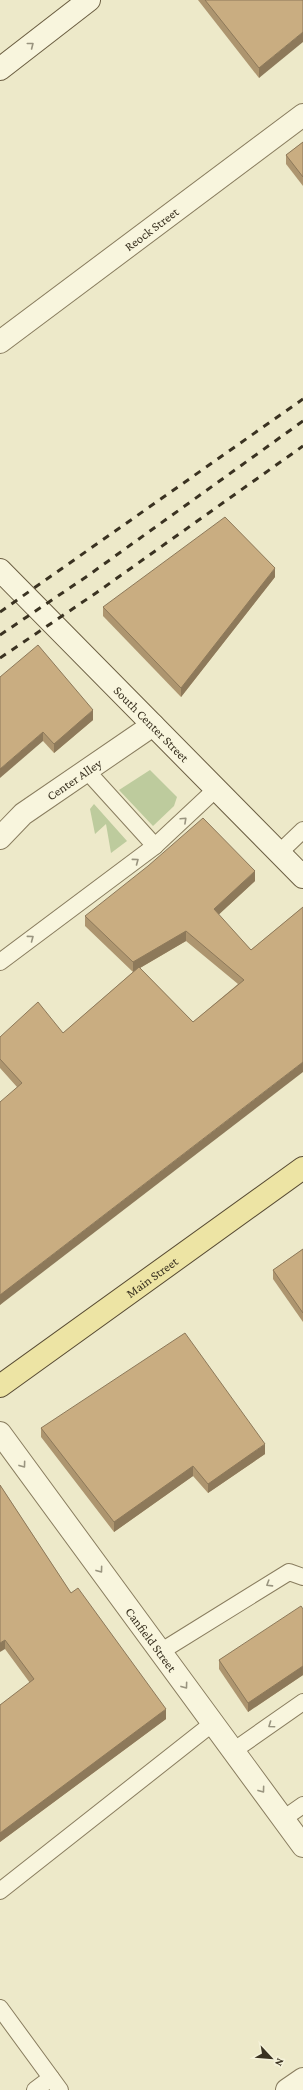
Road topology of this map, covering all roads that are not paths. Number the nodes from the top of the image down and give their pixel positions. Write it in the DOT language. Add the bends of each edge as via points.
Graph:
graph roads {
  1 [pos="90,0"];
  2 [pos="0,69"];
  3 [pos="303,115"];
  4 [pos="0,342"];
  5 [pos="0,570"];
  6 [pos="153,725"];
  7 [pos="87,771"];
  8 [pos="216,789"];
  9 [pos="303,830"];
  10 [pos="0,838"];
  11 [pos="155,846"];
  12 [pos="279,853"];
  13 [pos="303,877"];
  14 [pos="0,962"];
  15 [pos="303,1168"];
  16 [pos="0,1386"];
  17 [pos="0,1433"];
  18 [pos="303,1577"];
  19 [pos="160,1652"];
  20 [pos="303,1702"];
  21 [pos="212,1723"];
  22 [pos="233,1751"];
  23 [pos="303,1805"];
  24 [pos="283,1819"];
  25 [pos="303,1846"];
  26 [pos="0,1891"];
  27 [pos="0,2008"];
  28 [pos="303,2079"];
  29 [pos="56,2084"];
  30 [pos="35,2090"];
  31 [pos="287,2090"];
  2 -- 1 [label="street, one-way"];
  3 -- 4 [label="street, Reock Street"];
  5 -- 6 [label="street, South Center Street"];
  6 -- 7 [label="street, Center Alley"];
  6 -- 8 [label="street, South Center Street"];
  7 -- 10 [label="street, Center Alley" via="23,814"];
  7 -- 11 [label="lane"];
  11 -- 8 [label="lane, one-way"];
  8 -- 12 [label="street, South Center Street"];
  9 -- 12 [label="lane"];
  14 -- 11 [label="lane, one-way"];
  12 -- 13 [label="street, South Center Street"];
  15 -- 16 [label="main road, Main Street"];
  17 -- 19 [label="street, Canfield Street, one-way"];
  18 -- 19 [label="lane, one-way" via="289,1572"];
  19 -- 21 [label="street, Canfield Street, one-way"];
  20 -- 22 [label="lane, one-way"];
  21 -- 22 [label="street, Canfield Street"];
  21 -- 26 [label="lane"];
  22 -- 24 [label="street, Canfield Street, one-way"];
  23 -- 24 [label="lane"];
  24 -- 25 [label="street, Canfield Street"];
  27 -- 29 [label="lane"];
  28 -- 31 [label="street"];
  29 -- 30 [label="lane"];
}
